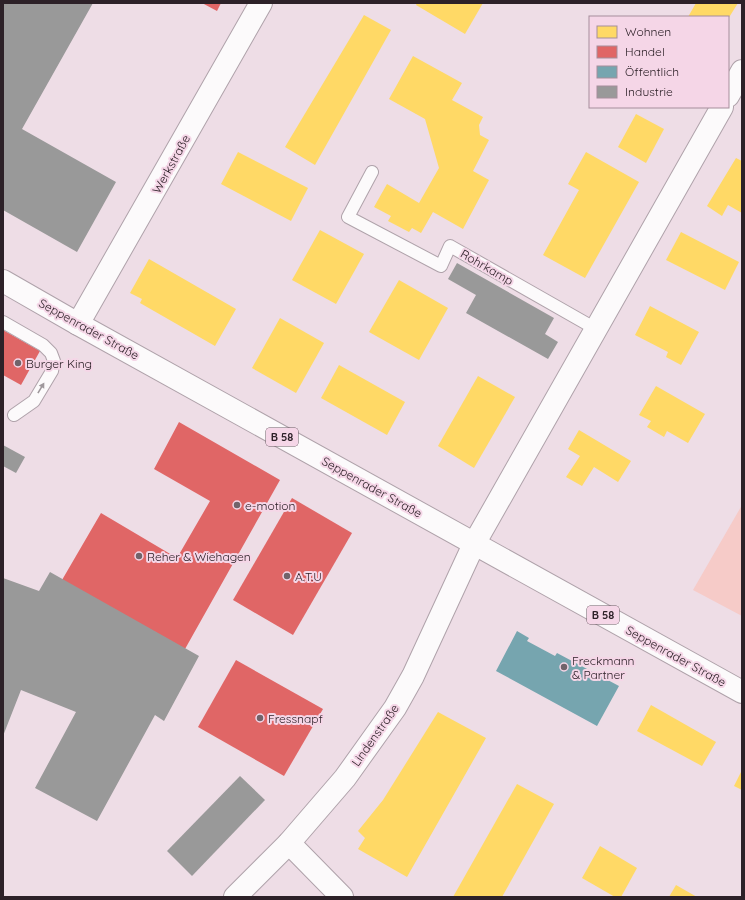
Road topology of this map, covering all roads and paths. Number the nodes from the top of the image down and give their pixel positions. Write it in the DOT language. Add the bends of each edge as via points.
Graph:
graph roads {
  1 [pos="262,3"];
  2 [pos="742,71"];
  3 [pos="729,94"];
  4 [pos="721,108"];
  5 [pos="372,172"];
  6 [pos="3,281"];
  7 [pos="3,322"];
  8 [pos="78,324"];
  9 [pos="596,329"];
  10 [pos="14,415"];
  11 [pos="474,544"];
  12 [pos="742,692"];
  13 [pos="289,843"];
  14 [pos="235,897"];
  15 [pos="342,897"];
  1 -- 8 [label="street, Werkstraße"];
  2 -- 3 [label="street"];
  4 -- 9 [label="street"];
  5 -- 9 [label="lane, Rohrkamp" via="348,217 441,266 450,246"];
  6 -- 8 [label="street, Seppenrader Straße / B 58"];
  10 -- 7 [label="lane, one-way" via="34,401 52,371 54,361 51,352 43,344"];
  8 -- 11 [label="street, Seppenrader Straße / B 58"];
  9 -- 11 [label="street"];
  11 -- 12 [label="street, Seppenrader Straße / B 58"];
  11 -- 13 [label="street, Lindenstraße" via="413,676 395,708 345,778"];
  13 -- 14 [label="street, Lindenstraße"];
  13 -- 15 [label="street"];
}
